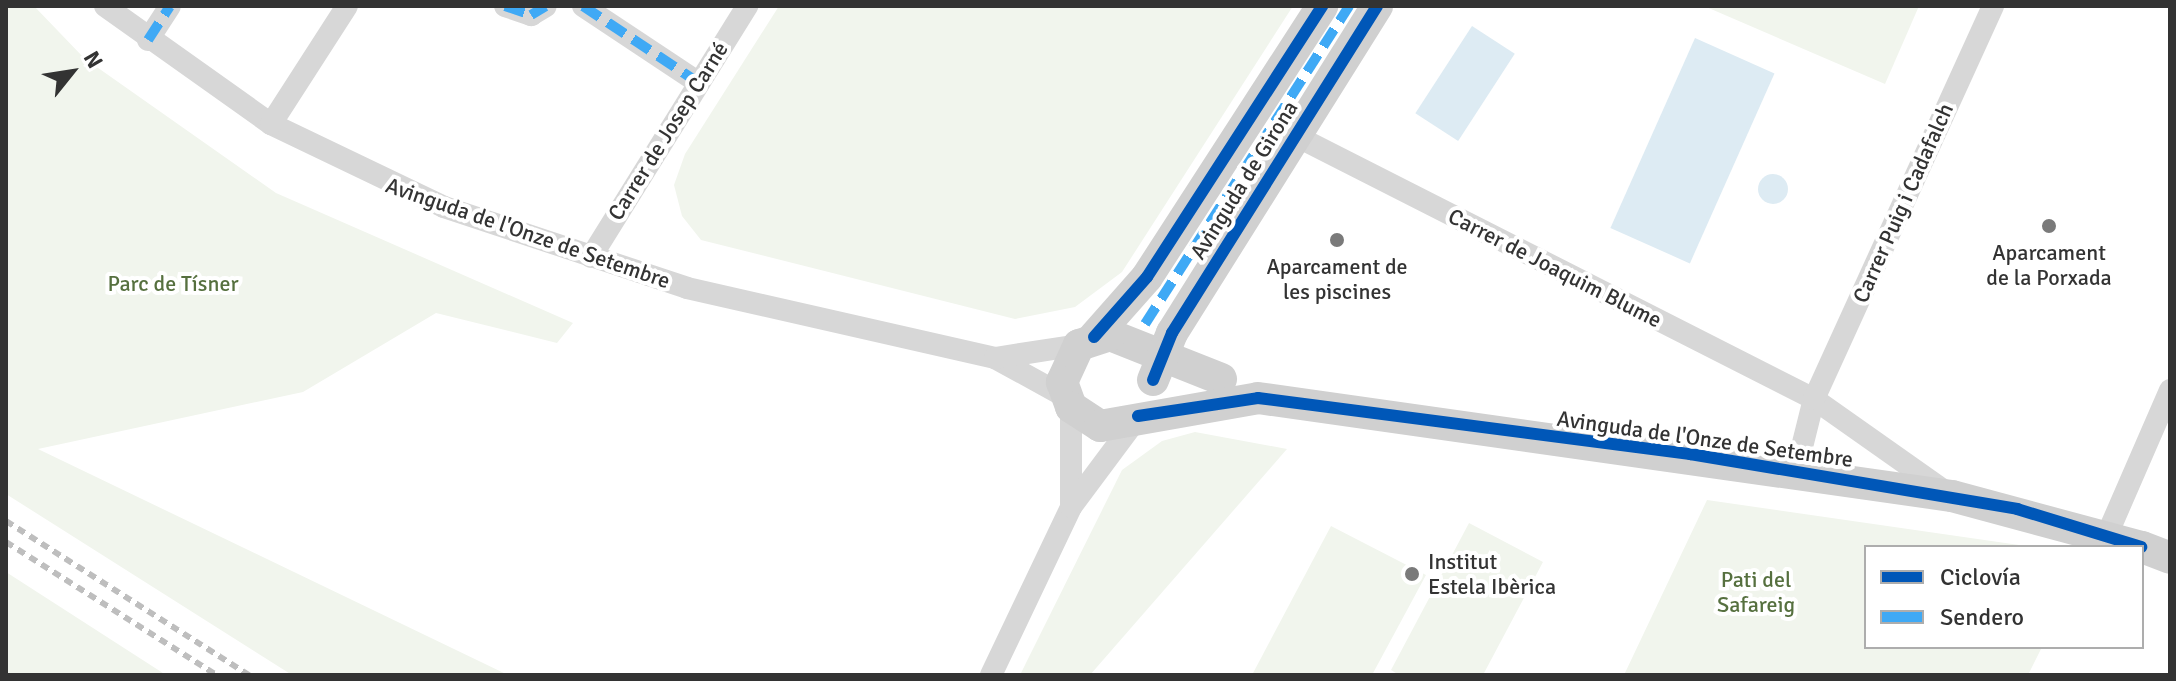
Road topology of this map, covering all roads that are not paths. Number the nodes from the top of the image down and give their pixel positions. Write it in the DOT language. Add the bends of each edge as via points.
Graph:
graph roads {
  1 [pos="105,6"];
  2 [pos="170,6"];
  3 [pos="347,6"];
  4 [pos="505,6"];
  5 [pos="546,6"];
  6 [pos="583,6"];
  7 [pos="747,6"];
  8 [pos="1322,6"];
  9 [pos="1377,6"];
  10 [pos="1993,6"];
  11 [pos="148,40"];
  12 [pos="696,81"];
  13 [pos="271,124"];
  14 [pos="1296,136"];
  15 [pos="591,257"];
  16 [pos="1188,307"];
  17 [pos="1087,341"];
  18 [pos="995,358"];
  19 [pos="1158,366"];
  20 [pos="1221,379"];
  21 [pos="2170,390"];
  22 [pos="1258,398"];
  23 [pos="1814,399"];
  24 [pos="1068,402"];
  25 [pos="1138,416"];
  26 [pos="1796,471"];
  27 [pos="1952,496"];
  28 [pos="1071,507"];
  29 [pos="2107,535"];
  30 [pos="2135,545"];
  31 [pos="2144,548"];
  32 [pos="2170,558"];
  33 [pos="991,675"];
  1 -- 11 [label="street, Avinguda de l'Onze de Setembre"];
  2 -- 11 [label="street"];
  3 -- 13 [label="street"];
  4 -- 5 [label="street" via="531,15"];
  6 -- 12 [label="street"];
  7 -- 12 [label="street, Carrer de Josep Carné"];
  8 -- 17 [label="main road, Avinguda de Girona" via="1147,277"];
  9 -- 14 [label="main road, Avinguda de Girona"];
  10 -- 23 [label="street, Carrer Puig i Cadafalch"];
  11 -- 13 [label="street, Avinguda de l'Onze de Setembre"];
  12 -- 15 [label="street, Carrer de Josep Carné"];
  13 -- 15 [label="street, Avinguda de l'Onze de Setembre" via="431,202"];
  14 -- 16 [label="main road, Avinguda de Girona"];
  14 -- 23 [label="street, Carrer de Joaquim Blume"];
  15 -- 18 [label="street, Avinguda de l'Onze de Setembre" via="687,288"];
  16 -- 19 [label="main road, Avinguda de Girona"];
  16 -- 20 [label="main road" via="1202,352"];
  17 -- 18 [label="street, Avinguda de l'Onze de Setembre"];
  17 -- 19 [label="main road" via="1130,340"];
  17 -- 24 [label="main road" via="1064,367"];
  18 -- 24 [label="street, Avinguda de l'Onze de Setembre"];
  19 -- 20 [label="main road"];
  19 -- 25 [label="main road"];
  20 -- 22 [label="main road"];
  21 -- 29 [label="street" via="2137,453"];
  22 -- 25 [label="main road"];
  22 -- 26 [label="main road, Avinguda de l'Onze de Setembre"];
  23 -- 26 [label="street"];
  23 -- 27 [label="street, Carrer de Joaquim Blume"];
  24 -- 25 [label="main road" via="1100,426"];
  24 -- 28 [label="street"];
  25 -- 28 [label="street"];
  26 -- 27 [label="main road, Avinguda de l'Onze de Setembre"];
  27 -- 29 [label="main road, Avinguda de l'Onze de Setembre"];
  28 -- 33 [label="street"];
  29 -- 30 [label="main road, Avinguda de l'Onze de Setembre"];
  31 -- 32 [label="main road, Avinguda de l'Onze de Setembre"];
}
